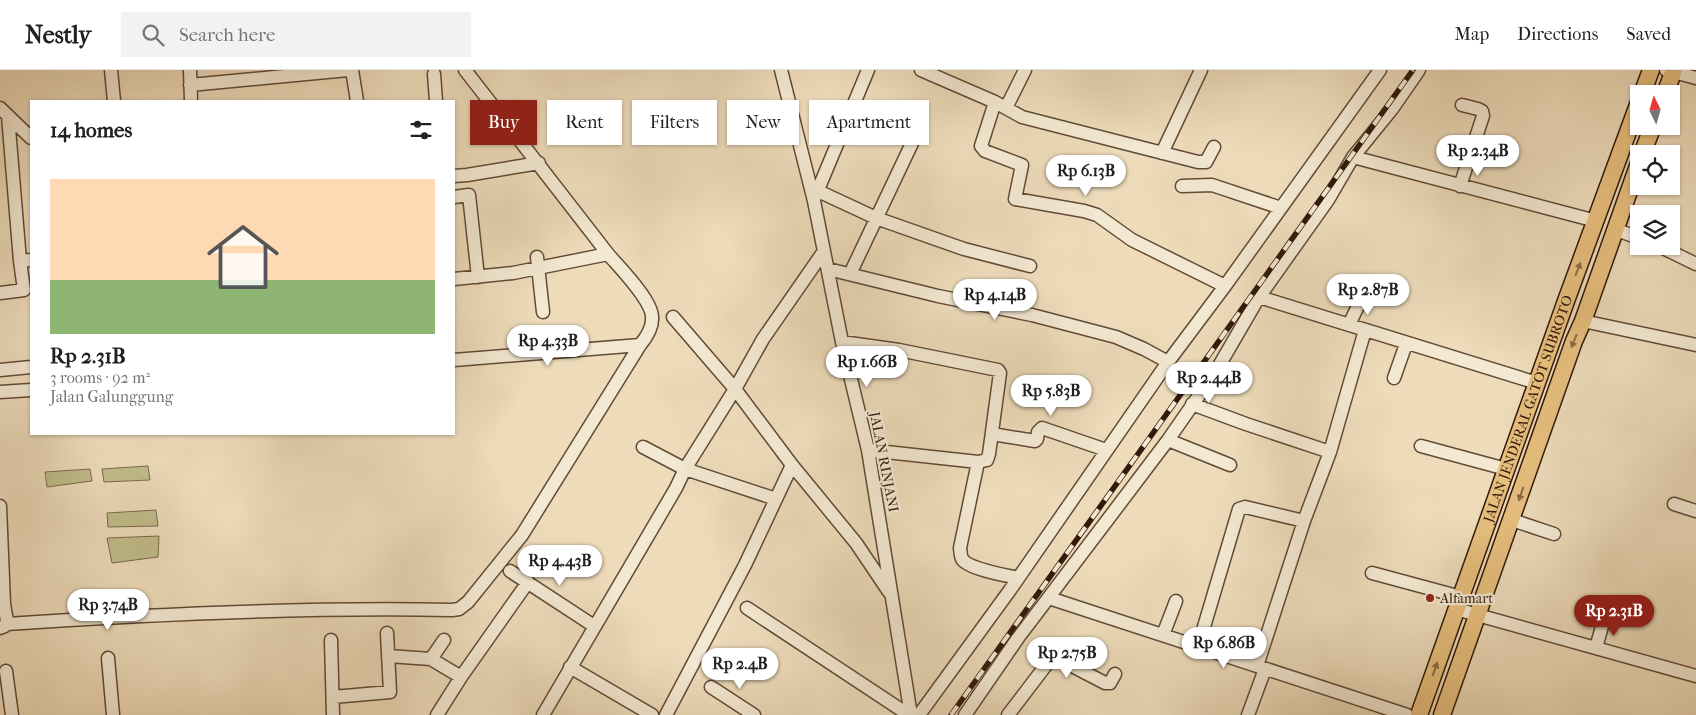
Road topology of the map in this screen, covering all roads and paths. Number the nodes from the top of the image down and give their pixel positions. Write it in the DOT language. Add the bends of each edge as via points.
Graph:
graph roads {
  1 [pos="111,70"];
  2 [pos="190,70"];
  3 [pos="348,70"];
  4 [pos="352,70"];
  5 [pos="465,70"];
  6 [pos="781,70"];
  7 [pos="868,70"];
  8 [pos="921,70"];
  9 [pos="1025,70"];
  10 [pos="1201,70"];
  11 [pos="1380,70"];
  12 [pos="1419,70"];
  13 [pos="1650,70"];
  14 [pos="327,71"];
  15 [pos="1671,71"];
  16 [pos="250,74"];
  17 [pos="434,74"];
  18 [pos="1696,78"];
  19 [pos="190,85"];
  20 [pos="1645,85"];
  21 [pos="1667,85"];
  22 [pos="114,100"];
  23 [pos="192,100"];
  24 [pos="357,100"];
  25 [pos="436,100"];
  26 [pos="1001,105"];
  27 [pos="1462,105"];
  28 [pos="4,112"];
  29 [pos="1630,127"];
  30 [pos="30,137"];
  31 [pos="911,145"];
  32 [pos="1214,147"];
  33 [pos="1162,153"];
  34 [pos="1353,157"];
  35 [pos="539,163"];
  36 [pos="467,175"];
  37 [pos="455,176"];
  38 [pos="1182,186"];
  39 [pos="1460,186"];
  40 [pos="1630,187"];
  41 [pos="469,195"];
  42 [pos="816,196"];
  43 [pos="455,197"];
  44 [pos="1281,208"];
  45 [pos="876,218"];
  46 [pos="1596,221"];
  47 [pos="1614,229"];
  48 [pos="1630,235"];
  49 [pos="824,251"];
  50 [pos="608,254"];
  51 [pos="1678,255"];
  52 [pos="26,260"];
  53 [pos="538,262"];
  54 [pos="1696,264"];
  55 [pos="1030,266"];
  56 [pos="828,269"];
  57 [pos="850,274"];
  58 [pos="478,277"];
  59 [pos="455,279"];
  60 [pos="1225,286"];
  61 [pos="28,290"];
  62 [pos="0,293"];
  63 [pos="1363,295"];
  64 [pos="1259,297"];
  65 [pos="543,312"];
  66 [pos="673,317"];
  67 [pos="1583,321"];
  68 [pos="1349,325"];
  69 [pos="1365,330"];
  70 [pos="842,342"];
  71 [pos="1406,344"];
  72 [pos="1696,345"];
  73 [pos="640,346"];
  74 [pos="455,360"];
  75 [pos="1168,362"];
  76 [pos="30,367"];
  77 [pos="0,370"];
  78 [pos="1394,378"];
  79 [pos="1537,382"];
  80 [pos="735,389"];
  81 [pos="30,390"];
  82 [pos="0,392"];
  83 [pos="1192,404"];
  84 [pos="992,434"];
  85 [pos="1168,440"];
  86 [pos="1420,446"];
  87 [pos="643,447"];
  88 [pos="868,450"];
  89 [pos="1106,450"];
  90 [pos="1330,452"];
  91 [pos="978,462"];
  92 [pos="792,465"];
  93 [pos="1230,465"];
  94 [pos="685,469"];
  95 [pos="1506,469"];
  96 [pos="776,499"];
  97 [pos="1674,504"];
  98 [pos="0,506"];
  99 [pos="1696,511"];
  100 [pos="1512,520"];
  101 [pos="1304,522"];
  102 [pos="1554,534"];
  103 [pos="510,571"];
  104 [pos="1372,573"];
  105 [pos="1018,578"];
  106 [pos="528,582"];
  107 [pos="892,596"];
  108 [pos="1049,598"];
  109 [pos="1176,601"];
  110 [pos="1458,603"];
  111 [pos="2,604"];
  112 [pos="747,608"];
  113 [pos="1477,614"];
  114 [pos="1604,619"];
  115 [pos="3,626"];
  116 [pos="594,626"];
  117 [pos="386,633"];
  118 [pos="1163,635"];
  119 [pos="330,640"];
  120 [pos="444,640"];
  121 [pos="1198,647"];
  122 [pos="1596,648"];
  123 [pos="388,656"];
  124 [pos="108,658"];
  125 [pos="431,659"];
  126 [pos="570,667"];
  127 [pos="1261,667"];
  128 [pos="6,671"];
  129 [pos="1115,674"];
  130 [pos="1696,676"];
  131 [pos="460,677"];
  132 [pos="711,687"];
  133 [pos="333,697"];
  134 [pos="12,715"];
  135 [pos="113,715"];
  136 [pos="333,715"];
  137 [pos="437,715"];
  138 [pos="543,715"];
  139 [pos="652,715"];
  140 [pos="666,715"];
  141 [pos="754,715"];
  142 [pos="910,715"];
  143 [pos="919,715"];
  144 [pos="965,715"];
  145 [pos="1008,715"];
  146 [pos="1248,715"];
  147 [pos="1407,715"];
  148 [pos="1419,715"];
  149 [pos="1442,715"];
  1 -- 22 [label="street"];
  2 -- 19 [label="street"];
  3 -- 14 [label="street"];
  4 -- 24 [label="street"];
  5 -- 35 [label="street"];
  6 -- 42 [label="street, JALAN RINJANI"];
  7 -- 42 [label="street"];
  8 -- 26 [label="street"];
  9 -- 26 [label="street"];
  10 -- 33 [label="street"];
  11 -- 44 [label="street"];
  12 -- 34 [label="street"];
  13 -- 20 [label="main road"];
  14 -- 16 [label="street"];
  15 -- 18 [label="street"];
  15 -- 21 [label="main road"];
  16 -- 19 [label="street"];
  17 -- 25 [label="street"];
  19 -- 23 [label="street"];
  26 -- 33 [label="street" via="1022,117"];
  26 -- 60 [label="street" via="981,146 985,151 1022,165 1015,199 1096,215 1132,240"];
  27 -- 39 [label="street" via="1478,108 1483,116"];
  28 -- 30 [label="street"];
  28 -- 52 [label="street"];
  29 -- 46 [label="main road, JALAN JENDERAL GATOT SUBROTO"];
  31 -- 45 [label="street"];
  32 -- 33 [label="street" via="1209,159 1202,163"];
  34 -- 39 [label="street"];
  34 -- 64 [label="street" via="1328,200"];
  35 -- 36 [label="street"];
  35 -- 50 [label="street"];
  36 -- 37 [label="street"];
  36 -- 41 [label="street"];
  38 -- 44 [label="street" via="1212,185"];
  39 -- 46 [label="street"];
  40 -- 47 [label="main road, JALAN JENDERAL GATOT SUBROTO"];
  41 -- 43 [label="street"];
  41 -- 58 [label="street"];
  42 -- 45 [label="street"];
  42 -- 49 [label="street, JALAN RINJANI"];
  44 -- 60 [label="street"];
  45 -- 55 [label="street" via="970,252"];
  45 -- 57 [label="street"];
  79 -- 46 [label="main road, JALAN JENDERAL GATOT SUBROTO, one-way"];
  47 -- 48 [label="street"];
  47 -- 67 [label="main road, JALAN JENDERAL GATOT SUBROTO"];
  49 -- 56 [label="street, JALAN RINJANI"];
  49 -- 80 [label="street" via="763,339"];
  50 -- 53 [label="street"];
  50 -- 73 [label="street" via="650,306 651,327"];
  51 -- 54 [label="street"];
  52 -- 61 [label="street"];
  53 -- 58 [label="street"];
  53 -- 65 [label="street"];
  56 -- 57 [label="street"];
  56 -- 70 [label="street, JALAN RINJANI"];
  57 -- 75 [label="street" via="1116,337"];
  58 -- 59 [label="street"];
  60 -- 75 [label="street"];
  61 -- 62 [label="street"];
  63 -- 68 [label="street"];
  64 -- 68 [label="street"];
  64 -- 83 [label="street" via="1216,371"];
  66 -- 80 [label="street"];
  67 -- 72 [label="street"];
  67 -- 100 [label="main road, JALAN JENDERAL GATOT SUBROTO, one-way"];
  68 -- 69 [label="street"];
  69 -- 71 [label="street"];
  69 -- 90 [label="street"];
  70 -- 84 [label="street" via="998,370"];
  70 -- 88 [label="street, JALAN RINJANI"];
  71 -- 78 [label="street"];
  71 -- 79 [label="street"];
  73 -- 74 [label="street"];
  73 -- 115 [label="street" via="522,535 459,609 236,612 110,617"];
  75 -- 89 [label="street"];
  76 -- 77 [label="street"];
  79 -- 95 [label="main road, JALAN JENDERAL GATOT SUBROTO"];
  80 -- 92 [label="street"];
  80 -- 94 [label="street"];
  81 -- 82 [label="street"];
  83 -- 85 [label="street"];
  83 -- 90 [label="street"];
  84 -- 89 [label="street" via="1035,441 1042,428"];
  84 -- 91 [label="street" via="989,457"];
  85 -- 93 [label="street"];
  85 -- 108 [label="street"];
  86 -- 95 [label="street"];
  87 -- 94 [label="street"];
  88 -- 91 [label="street"];
  88 -- 107 [label="street, JALAN RINJANI"];
  89 -- 105 [label="street"];
  90 -- 101 [label="street"];
  91 -- 105 [label="street" via="960,548 961,558 980,568"];
  92 -- 96 [label="street"];
  92 -- 107 [label="street" via="856,543"];
  94 -- 96 [label="street"];
  94 -- 116 [label="street"];
  95 -- 110 [label="main road, JALAN JENDERAL GATOT SUBROTO"];
  96 -- 140 [label="street"];
  97 -- 99 [label="street"];
  98 -- 111 [label="street"];
  100 -- 102 [label="street"];
  100 -- 113 [label="main road, JALAN JENDERAL GATOT SUBROTO"];
  101 -- 121 [label="street" via="1245,507 1239,509"];
  101 -- 127 [label="street"];
  103 -- 106 [label="street"];
  104 -- 110 [label="street"];
  105 -- 143 [label="street"];
  106 -- 116 [label="street"];
  106 -- 131 [label="street"];
  107 -- 142 [label="street, JALAN RINJANI"];
  108 -- 118 [label="street"];
  108 -- 144 [label="street"];
  109 -- 118 [label="street"];
  110 -- 113 [label="street"];
  148 -- 110 [label="main road, JALAN JENDERAL GATOT SUBROTO, one-way"];
  111 -- 115 [label="street"];
  112 -- 142 [label="street"];
  113 -- 122 [label="street"];
  113 -- 149 [label="main road, JALAN JENDERAL GATOT SUBROTO"];
  114 -- 122 [label="street"];
  116 -- 126 [label="street"];
  117 -- 123 [label="street"];
  118 -- 121 [label="street"];
  119 -- 133 [label="street"];
  120 -- 125 [label="street"];
  121 -- 127 [label="street"];
  122 -- 130 [label="street"];
  123 -- 125 [label="street"];
  123 -- 133 [label="street" via="389,693"];
  124 -- 135 [label="street"];
  125 -- 131 [label="street"];
  126 -- 138 [label="street"];
  126 -- 139 [label="street"];
  127 -- 146 [label="street"];
  127 -- 147 [label="street"];
  128 -- 134 [label="street"];
  129 -- 145 [label="street" via="1110,683 1105,683 1053,656"];
  131 -- 137 [label="street"];
  132 -- 141 [label="street"];
  133 -- 136 [label="street"];
}
